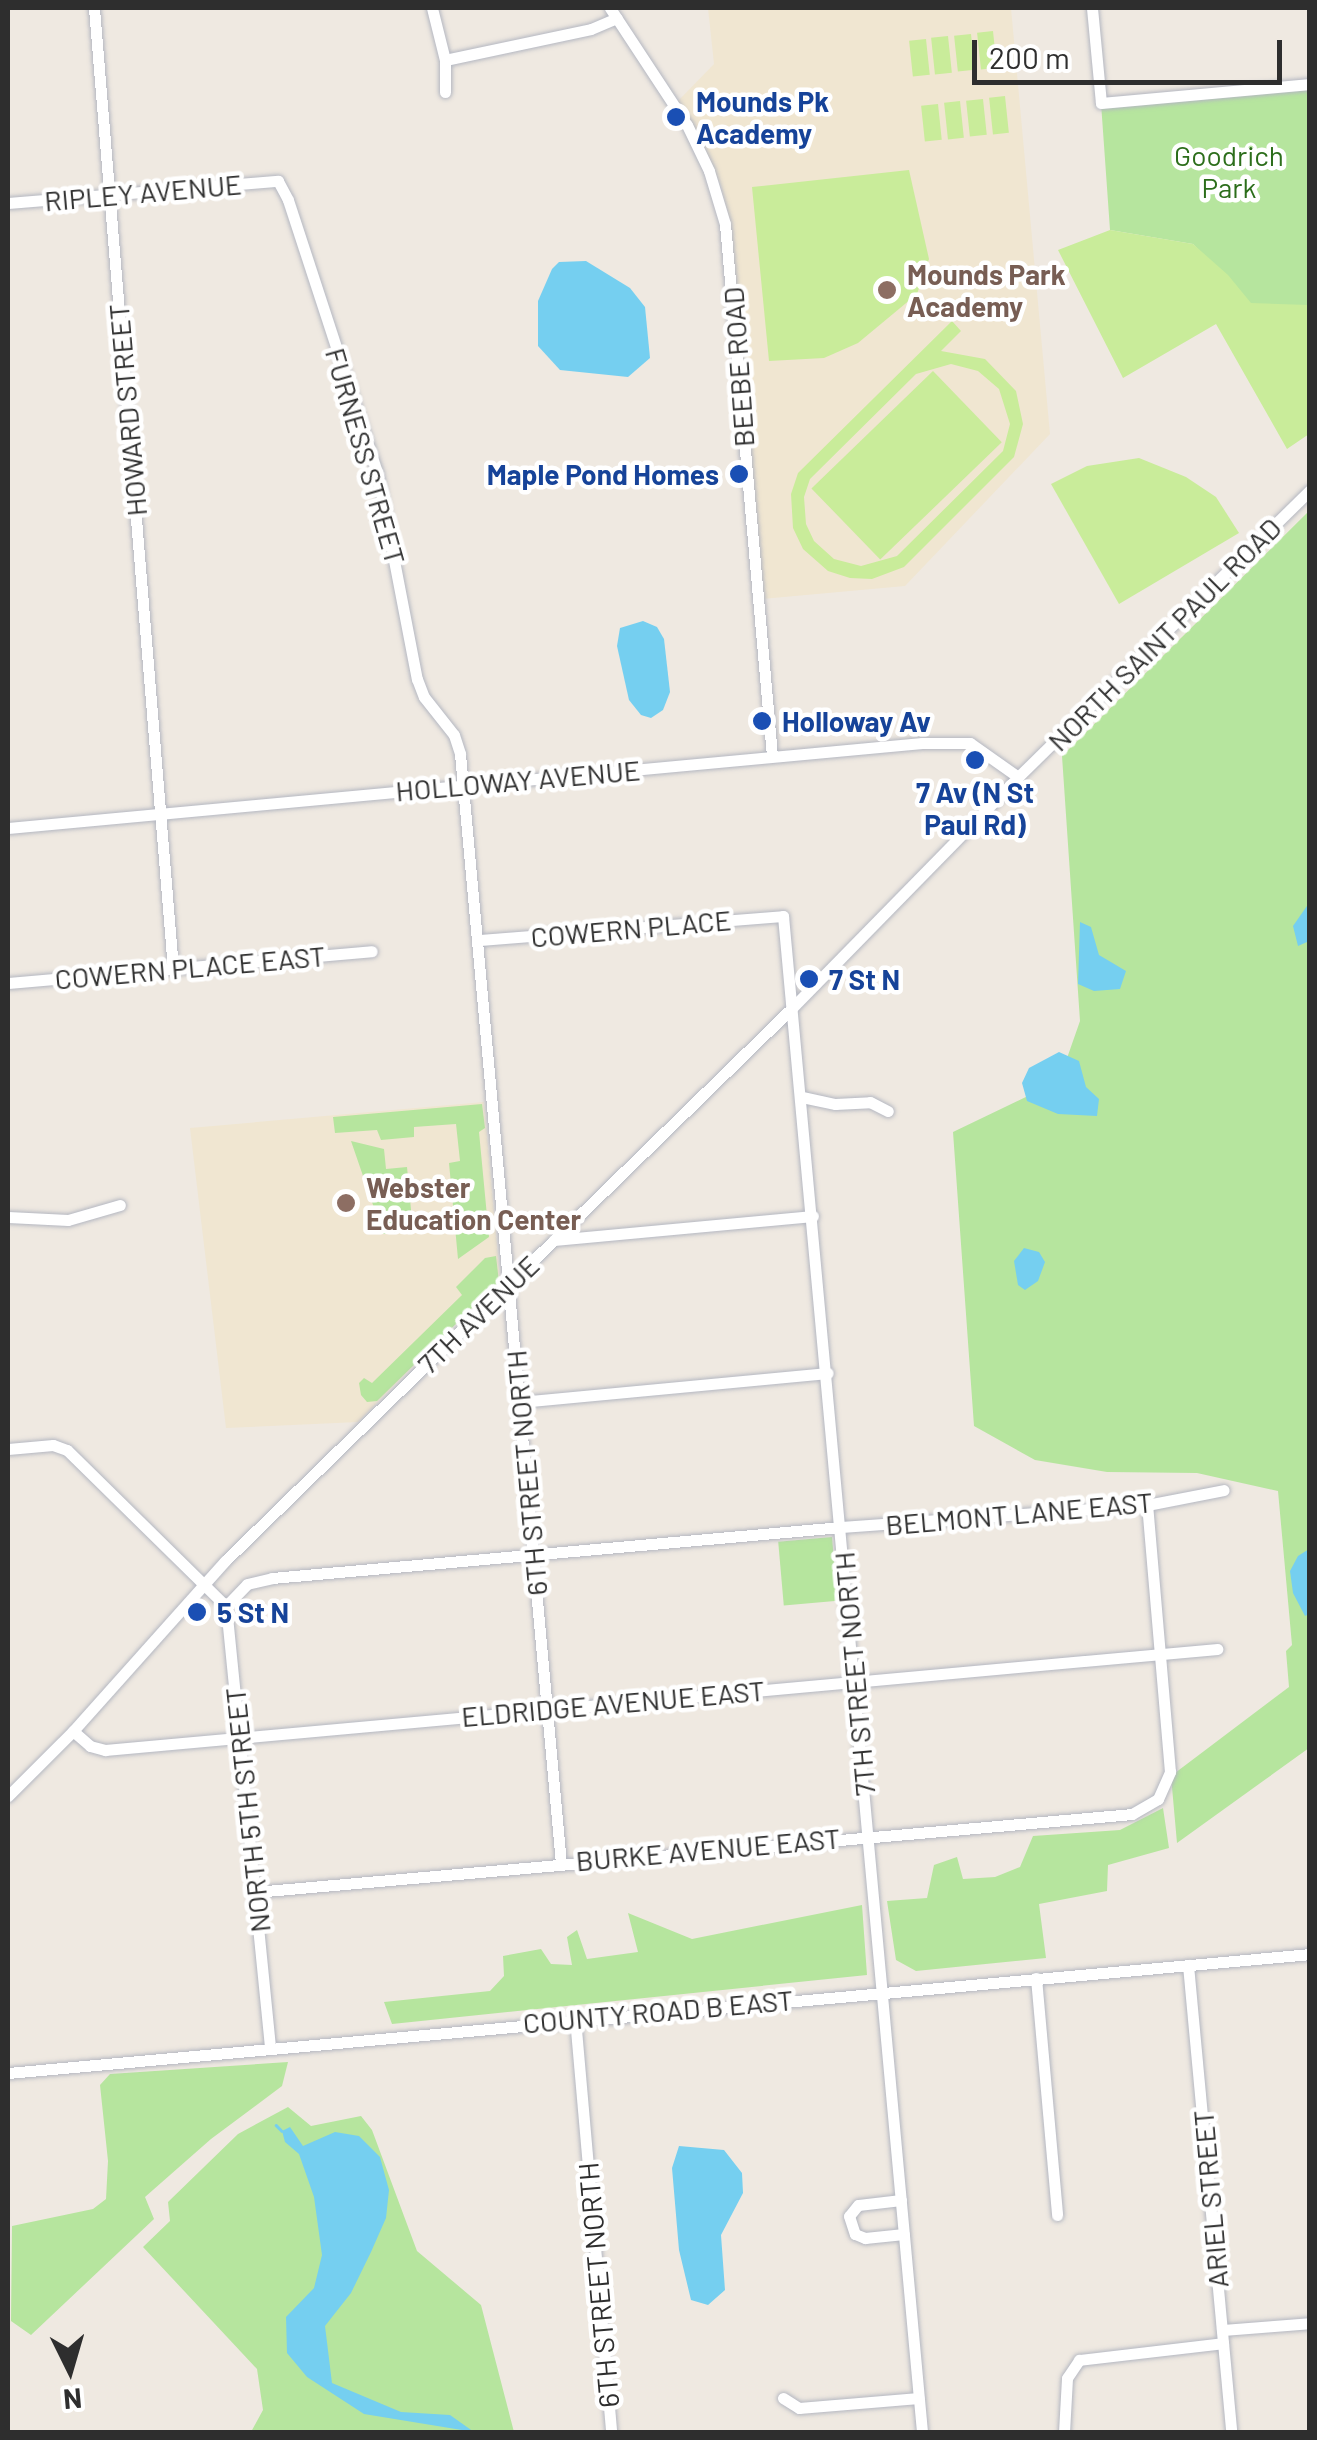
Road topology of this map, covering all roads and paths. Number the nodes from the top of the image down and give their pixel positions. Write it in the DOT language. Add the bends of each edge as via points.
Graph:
graph roads {
  1 [pos="94,8"];
  2 [pos="432,8"];
  3 [pos="1092,8"];
  4 [pos="613,12"];
  5 [pos="445,60"];
  6 [pos="1310,84"];
  7 [pos="445,92"];
  8 [pos="278,181"];
  9 [pos="108,194"];
  10 [pos="8,203"];
  11 [pos="1310,490"];
  12 [pos="772,756"];
  13 [pos="1018,777"];
  14 [pos="465,785"];
  15 [pos="161,814"];
  16 [pos="8,828"];
  17 [pos="784,916"];
  18 [pos="479,940"];
  19 [pos="372,951"];
  20 [pos="173,969"];
  21 [pos="8,983"];
  22 [pos="793,1007"];
  23 [pos="802,1097"];
  24 [pos="888,1112"];
  25 [pos="120,1205"];
  26 [pos="813,1216"];
  27 [pos="8,1217"];
  28 [pos="554,1240"];
  29 [pos="510,1284"];
  30 [pos="828,1373"];
  31 [pos="520,1402"];
  32 [pos="8,1450"];
  33 [pos="1224,1490"];
  34 [pos="1146,1506"];
  35 [pos="841,1527"];
  36 [pos="534,1556"];
  37 [pos="202,1586"];
  38 [pos="226,1606"];
  39 [pos="1217,1648"];
  40 [pos="1160,1653"];
  41 [pos="854,1681"];
  42 [pos="547,1709"];
  43 [pos="73,1731"];
  44 [pos="241,1738"];
  45 [pos="8,1796"];
  46 [pos="868,1834"];
  47 [pos="561,1863"];
  48 [pos="255,1892"];
  49 [pos="1310,1954"];
  50 [pos="1188,1966"];
  51 [pos="1036,1978"];
  52 [pos="882,1990"];
  53 [pos="575,2018"];
  54 [pos="270,2046"];
  55 [pos="8,2073"];
  56 [pos="901,2200"];
  57 [pos="1057,2215"];
  58 [pos="904,2234"];
  59 [pos="1310,2323"];
  60 [pos="1223,2337"];
  61 [pos="783,2398"];
  62 [pos="919,2398"];
  63 [pos="611,2432"];
  64 [pos="922,2432"];
  65 [pos="1064,2432"];
  66 [pos="1232,2432"];
  1 -- 9 [label="street, HOWARD STREET"];
  2 -- 5 [label="street"];
  3 -- 6 [label="street" via="1101,103"];
  4 -- 5 [label="street" via="591,29"];
  4 -- 12 [label="street, BEEBE ROAD" via="688,125 725,224"];
  5 -- 7 [label="street"];
  8 -- 9 [label="street, RIPLEY AVENUE"];
  8 -- 14 [label="street, FURNESS STREET" via="377,472 417,679 454,734"];
  9 -- 10 [label="street, RIPLEY AVENUE"];
  9 -- 15 [label="street, HOWARD STREET"];
  11 -- 13 [label="street, NORTH SAINT PAUL ROAD"];
  12 -- 13 [label="street, HOLLOWAY AVENUE" via="970,744"];
  12 -- 14 [label="street, HOLLOWAY AVENUE"];
  13 -- 22 [label="street, 7TH AVENUE"];
  14 -- 15 [label="street, HOLLOWAY AVENUE"];
  14 -- 18 [label="street, 6TH STREET NORTH"];
  15 -- 16 [label="street, HOLLOWAY AVENUE"];
  15 -- 20 [label="street"];
  17 -- 18 [label="street, COWERN PLACE"];
  17 -- 22 [label="street, 7TH STREET NORTH"];
  18 -- 29 [label="street, 6TH STREET NORTH"];
  19 -- 20 [label="street, COWERN PLACE EAST"];
  20 -- 21 [label="street, COWERN PLACE EAST"];
  22 -- 23 [label="street, 7TH STREET NORTH"];
  22 -- 28 [label="street, 7TH AVENUE"];
  23 -- 24 [label="street" via="870,1102"];
  23 -- 26 [label="street, 7TH STREET NORTH"];
  25 -- 27 [label="street" via="68,1220"];
  26 -- 28 [label="street"];
  26 -- 30 [label="street, 7TH STREET NORTH"];
  28 -- 29 [label="street, 7TH AVENUE"];
  29 -- 31 [label="street, 6TH STREET NORTH"];
  29 -- 37 [label="street, 7TH AVENUE"];
  30 -- 31 [label="street"];
  30 -- 35 [label="street, 7TH STREET NORTH"];
  31 -- 36 [label="street, 6TH STREET NORTH"];
  32 -- 37 [label="street" via="67,1450"];
  33 -- 34 [label="street, BELMONT LANE EAST"];
  34 -- 35 [label="street, BELMONT LANE EAST"];
  34 -- 40 [label="street"];
  35 -- 36 [label="street, BELMONT LANE EAST"];
  35 -- 41 [label="street, 7TH STREET NORTH"];
  36 -- 38 [label="street, BELMONT LANE EAST" via="272,1578 246,1584"];
  36 -- 42 [label="street, 6TH STREET NORTH"];
  37 -- 38 [label="street"];
  37 -- 43 [label="street, 7TH AVENUE"];
  38 -- 44 [label="street, NORTH 5TH STREET"];
  39 -- 40 [label="street, ELDRIDGE AVENUE EAST"];
  40 -- 41 [label="street, ELDRIDGE AVENUE EAST"];
  40 -- 46 [label="street, BURKE AVENUE EAST" via="1170,1772 1158,1798 1132,1814"];
  41 -- 42 [label="street, ELDRIDGE AVENUE EAST"];
  41 -- 46 [label="street, 7TH STREET NORTH"];
  42 -- 44 [label="street, ELDRIDGE AVENUE EAST"];
  42 -- 47 [label="street, 6TH STREET NORTH"];
  43 -- 44 [label="street, ELDRIDGE AVENUE EAST" via="105,1750"];
  43 -- 45 [label="street, 7TH AVENUE"];
  44 -- 48 [label="street, NORTH 5TH STREET"];
  46 -- 47 [label="street, BURKE AVENUE EAST"];
  46 -- 52 [label="street, 7TH STREET NORTH"];
  47 -- 48 [label="street, BURKE AVENUE EAST"];
  48 -- 54 [label="street, NORTH 5TH STREET"];
  49 -- 50 [label="street, COUNTY ROAD B EAST"];
  50 -- 51 [label="street, COUNTY ROAD B EAST"];
  50 -- 60 [label="street, ARIEL STREET"];
  51 -- 52 [label="street, COUNTY ROAD B EAST"];
  51 -- 57 [label="street"];
  52 -- 53 [label="street, COUNTY ROAD B EAST"];
  52 -- 56 [label="street, 7TH STREET NORTH"];
  53 -- 54 [label="street, COUNTY ROAD B EAST"];
  53 -- 63 [label="street, 6TH STREET NORTH"];
  54 -- 55 [label="street, COUNTY ROAD B EAST"];
  56 -- 58 [label="street, 7TH STREET NORTH"];
  56 -- 58 [label="street" via="858,2205 849,2216 858,2236"];
  58 -- 62 [label="street, 7TH STREET NORTH"];
  59 -- 60 [label="street"];
  60 -- 65 [label="street" via="1075,2363 1067,2378"];
  60 -- 66 [label="street, ARIEL STREET"];
  61 -- 62 [label="street" via="799,2408"];
  62 -- 64 [label="street, 7TH STREET NORTH"];
}
